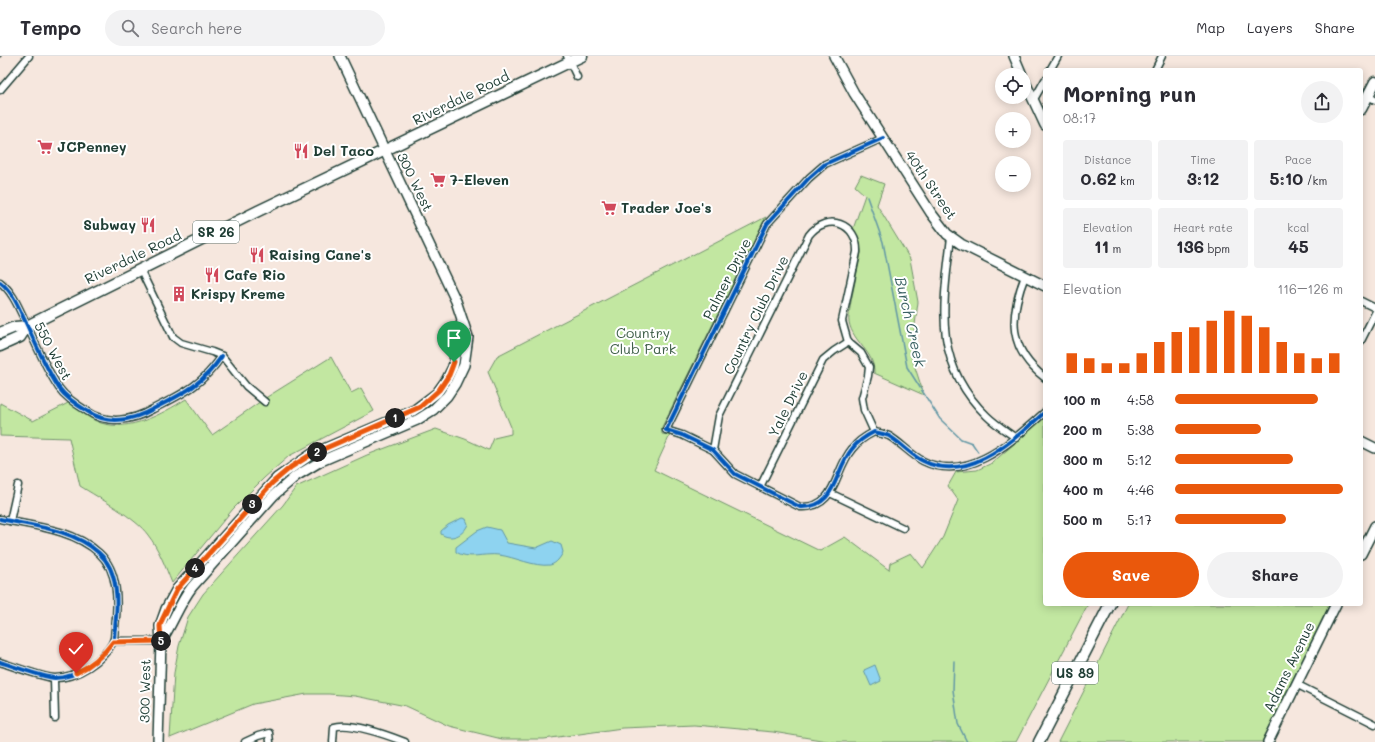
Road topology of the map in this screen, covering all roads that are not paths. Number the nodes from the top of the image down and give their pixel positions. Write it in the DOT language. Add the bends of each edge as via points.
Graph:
graph roads {
  1 [pos="29,56"];
  2 [pos="340,56"];
  3 [pos="834,56"];
  4 [pos="1014,56"];
  5 [pos="1058,56"];
  6 [pos="1162,56"];
  7 [pos="574,58"];
  8 [pos="1019,68"];
  9 [pos="1051,68"];
  10 [pos="1156,68"];
  11 [pos="577,77"];
  12 [pos="1375,82"];
  13 [pos="1043,84"];
  14 [pos="0,90"];
  15 [pos="1031,96"];
  16 [pos="1371,98"];
  17 [pos="1033,101"];
  18 [pos="1363,107"];
  19 [pos="1043,121"];
  20 [pos="883,138"];
  21 [pos="384,151"];
  22 [pos="951,237"];
  23 [pos="140,270"];
  24 [pos="1025,276"];
  25 [pos="0,282"];
  26 [pos="1043,285"];
  27 [pos="1363,302"];
  28 [pos="1375,308"];
  29 [pos="1375,313"];
  30 [pos="27,326"];
  31 [pos="0,333"];
  32 [pos="1363,336"];
  33 [pos="848,342"];
  34 [pos="0,346"];
  35 [pos="222,356"];
  36 [pos="1043,376"];
  37 [pos="265,402"];
  38 [pos="1043,414"];
  39 [pos="874,432"];
  40 [pos="1016,438"];
  41 [pos="1363,442"];
  42 [pos="1375,448"];
  43 [pos="713,450"];
  44 [pos="18,486"];
  45 [pos="760,487"];
  46 [pos="830,493"];
  47 [pos="0,519"];
  48 [pos="10,521"];
  49 [pos="1375,526"];
  50 [pos="903,528"];
  51 [pos="1363,550"];
  52 [pos="1109,606"];
  53 [pos="1335,606"];
  54 [pos="161,641"];
  55 [pos="113,642"];
  56 [pos="0,662"];
  57 [pos="54,679"];
  58 [pos="1296,684"];
  59 [pos="56,718"];
  60 [pos="1375,724"];
  61 [pos="158,742"];
  62 [pos="245,742"];
  63 [pos="270,742"];
  64 [pos="333,742"];
  65 [pos="403,742"];
  66 [pos="1039,742"];
  67 [pos="1268,742"];
  1 -- 14 [label="street"];
  2 -- 21 [label="main road, 300 West"];
  3 -- 20 [label="main road, 40th Street" via="851,89"];
  4 -- 8 [label="main road"];
  5 -- 9 [label="street"];
  6 -- 10 [label="street"];
  7 -- 11 [label="street"];
  7 -- 21 [label="main road, Riverdale Road / SR 26"];
  12 -- 16 [label="main road"];
  13 -- 17 [label="street"];
  15 -- 17 [label="main road"];
  16 -- 18 [label="main road"];
  17 -- 19 [label="main road"];
  20 -- 22 [label="main road, 40th Street" via="935,218"];
  20 -- 43 [label="street, Palmer Drive" via="825,164 767,224 666,430"];
  21 -- 23 [label="main road, Riverdale Road / SR 26"];
  21 -- 54 [label="main road, 300 West" via="454,297 468,338 465,360 458,380 444,400 421,418 317,463 284,486 192,587"];
  22 -- 24 [label="main road, 40th Street"];
  22 -- 40 [label="street" via="944,325 947,350 964,390 987,417"];
  23 -- 30 [label="main road, Riverdale Road / SR 26"];
  23 -- 35 [label="street" via="173,337 181,343"];
  24 -- 26 [label="main road, 40th Street"];
  24 -- 36 [label="street" via="1015,303 1014,326 1017,342 1026,359"];
  25 -- 30 [label="street, 550 West" via="12,294"];
  27 -- 28 [label="street"];
  29 -- 32 [label="street"];
  30 -- 31 [label="main road, SR 26"];
  30 -- 34 [label="main road, SR 26" via="20,337"];
  30 -- 35 [label="street, 550 West" via="59,388 72,401 105,420 119,420 147,413 193,388"];
  33 -- 39 [label="street, Country Club Drive" via="861,353 868,367 862,398 864,410"];
  33 -- 43 [label="street, Country Club Drive" via="842,322 857,244 854,235 843,225 826,222 809,235 719,416"];
  33 -- 45 [label="street, Yale Drive" via="823,360"];
  35 -- 37 [label="street" via="246,386"];
  38 -- 40 [label="street"];
  39 -- 40 [label="street" via="889,437 925,462 942,467 954,467 984,459"];
  39 -- 46 [label="street" via="851,449"];
  41 -- 42 [label="main road"];
  43 -- 45 [label="street" via="735,474"];
  44 -- 48 [label="street"];
  45 -- 46 [label="street" via="800,507 816,505"];
  46 -- 50 [label="street"];
  47 -- 48 [label="street"];
  48 -- 55 [label="street" via="70,534 100,554 110,568 117,599"];
  49 -- 51 [label="main road"];
  52 -- 66 [label="main road, US 89"];
  53 -- 58 [label="main road, Adams Avenue"];
  54 -- 55 [label="street"];
  54 -- 61 [label="main road, 300 West"];
  55 -- 57 [label="street" via="105,653 87,667"];
  56 -- 57 [label="street"];
  57 -- 59 [label="street"];
  58 -- 60 [label="street"];
  58 -- 67 [label="main road, Adams Avenue"];
  62 -- 63 [label="street" via="269,733"];
  64 -- 65 [label="street" via="334,727 341,724 377,732"];
}
